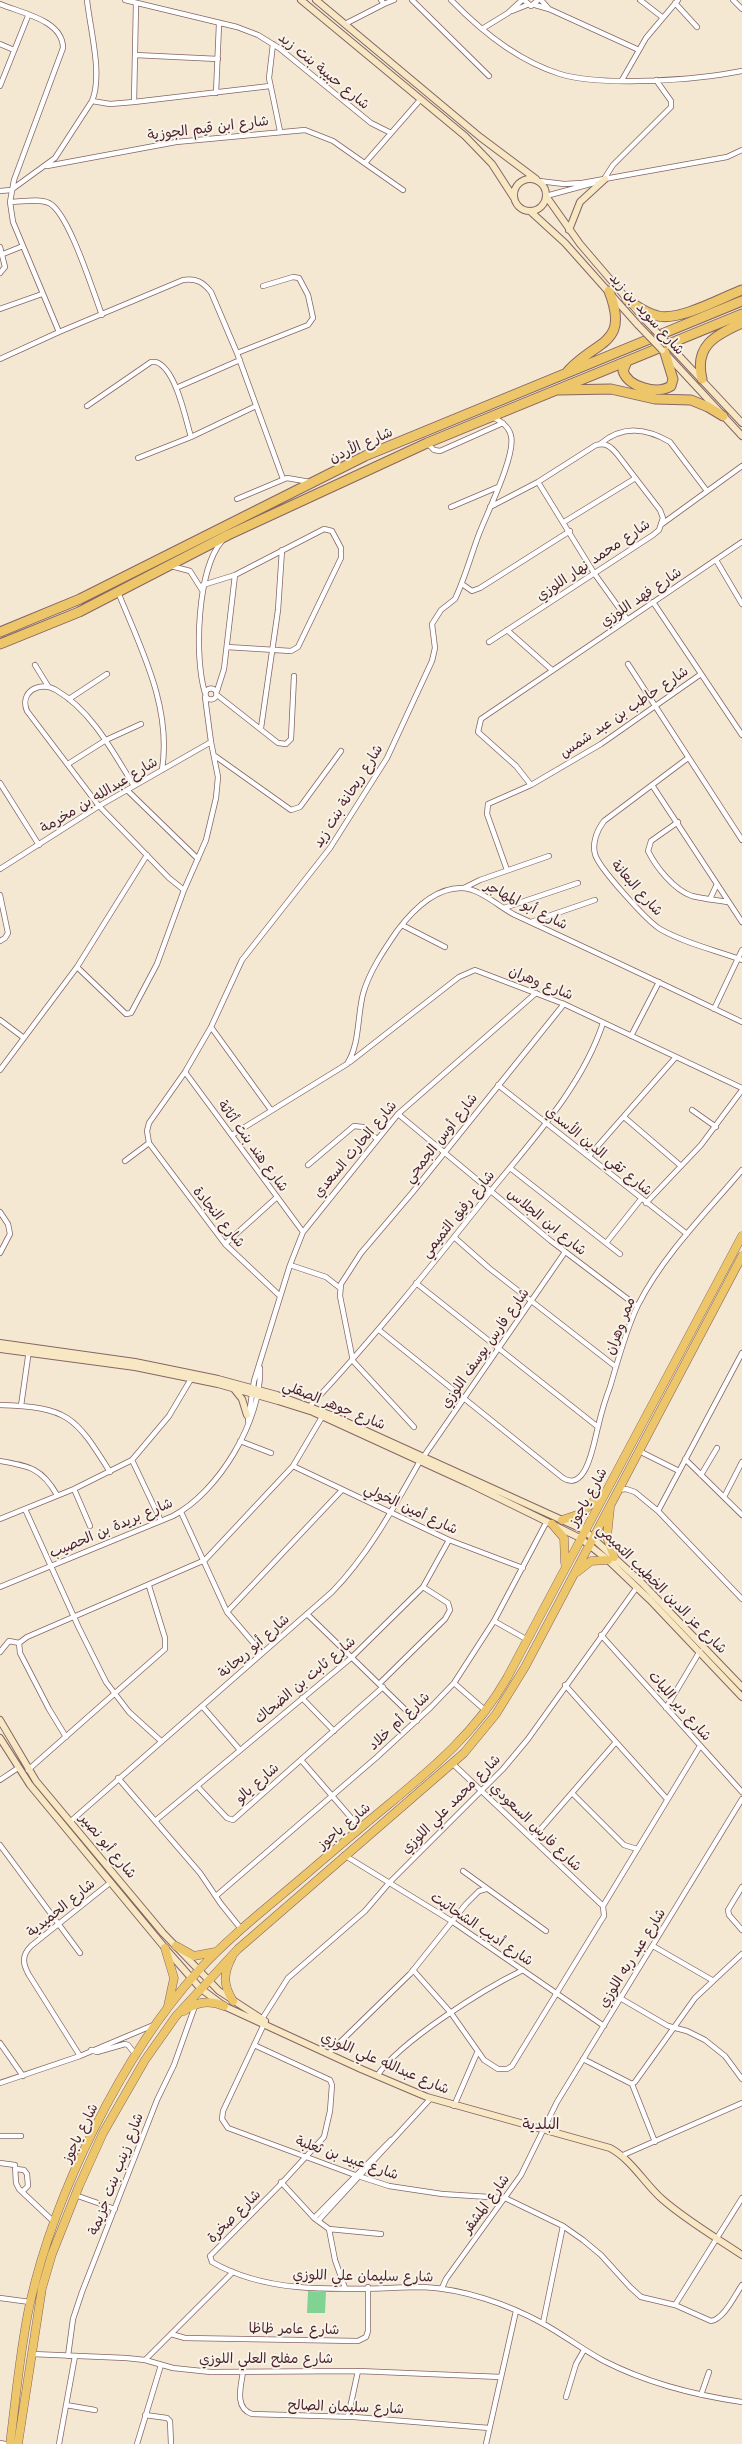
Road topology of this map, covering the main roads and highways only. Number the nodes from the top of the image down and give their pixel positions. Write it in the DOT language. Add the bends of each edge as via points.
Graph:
graph roads {
  1 [pos="742,290"];
  2 [pos="609,291"];
  3 [pos="627,300"];
  4 [pos="742,301"];
  5 [pos="742,314"];
  6 [pos="742,323"];
  7 [pos="665,350"];
  8 [pos="630,359"];
  9 [pos="566,374"];
  10 [pos="702,379"];
  11 [pos="554,390"];
  12 [pos="723,416"];
  13 [pos="0,632"];
  14 [pos="0,644"];
  15 [pos="742,1236"];
  16 [pos="742,1256"];
  17 [pos="609,1484"];
  18 [pos="611,1500"];
  19 [pos="562,1520"];
  20 [pos="549,1523"];
  21 [pos="564,1567"];
  22 [pos="570,1579"];
  23 [pos="176,1946"];
  24 [pos="165,1948"];
  25 [pos="238,1949"];
  26 [pos="219,1950"];
  27 [pos="233,2001"];
  28 [pos="224,2006"];
  29 [pos="166,2012"];
  30 [pos="176,2016"];
  31 [pos="22,2421"];
  32 [pos="10,2444"];
  33 [pos="18,2444"];
  34 [pos="22,2444"];
  1 -- 3 [label="highway" via="671,316 653,315"];
  2 -- 9 [label="highway" via="617,312 612,332"];
  4 -- 9 [label="highway, شارع الأردن"];
  5 -- 8 [label="highway, شارع الأردن"];
  6 -- 10 [label="highway" via="717,336 703,352 699,364"];
  7 -- 8 [label="highway" via="673,379 666,389 642,387 626,377 623,366"];
  8 -- 11 [label="highway, شارع الأردن"];
  9 -- 13 [label="highway, شارع الأردن" via="365,456 80,599"];
  11 -- 12 [label="highway" via="611,388 655,400 691,400"];
  11 -- 14 [label="highway, شارع الأردن" via="427,443 228,535 79,612"];
  15 -- 17 [label="main road, شارع ياجوز"];
  16 -- 18 [label="main road, شارع ياجوز"];
  17 -- 19 [label="main road" via="587,1509"];
  17 -- 21 [label="main road, شارع ياجوز"];
  18 -- 22 [label="main road, شارع ياجوز"];
  18 -- 22 [label="main road" via="607,1537 611,1558 589,1563"];
  20 -- 21 [label="main road" via="564,1538"];
  21 -- 26 [label="main road, شارع ياجوز" via="504,1684 474,1728 445,1757"];
  22 -- 25 [label="main road, شارع ياجوز" via="503,1704 475,1741 453,1764"];
  23 -- 26 [label="main road" via="197,1957"];
  24 -- 29 [label="main road" via="174,1978"];
  25 -- 27 [label="main road" via="224,1975 226,1990"];
  25 -- 30 [label="main road, شارع ياجوز"];
  26 -- 29 [label="main road, شارع ياجوز"];
  28 -- 30 [label="main road" via="214,2002 196,2004"];
  29 -- 32 [label="main road, شارع ياجوز" via="136,2055 94,2130 54,2222 30,2302"];
  30 -- 31 [label="main road, شارع ياجوز" via="119,2102 75,2195 52,2254 42,2288"];
  31 -- 33 [label="main road, شارع ياجوز"];
  31 -- 34 [label="main road"];
}
